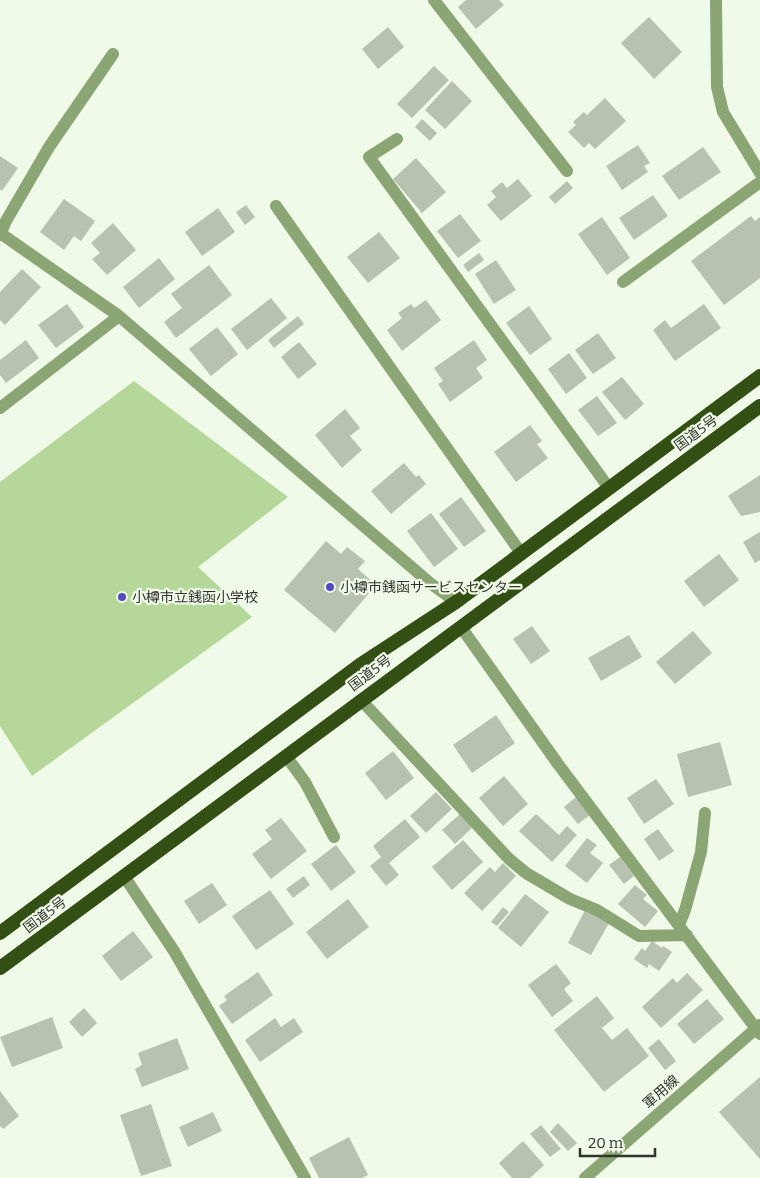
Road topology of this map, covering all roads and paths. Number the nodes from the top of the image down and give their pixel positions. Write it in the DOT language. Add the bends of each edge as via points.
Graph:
graph roads {
  1 [pos="434,0"];
  2 [pos="716,0"];
  3 [pos="113,54"];
  4 [pos="397,139"];
  5 [pos="567,171"];
  6 [pos="760,173"];
  7 [pos="760,182"];
  8 [pos="276,206"];
  9 [pos="0,234"];
  10 [pos="623,282"];
  11 [pos="119,316"];
  12 [pos="760,376"];
  13 [pos="760,406"];
  14 [pos="0,408"];
  15 [pos="609,488"];
  16 [pos="521,553"];
  17 [pos="456,602"];
  18 [pos="461,627"];
  19 [pos="361,700"];
  20 [pos="286,756"];
  21 [pos="706,813"];
  22 [pos="334,837"];
  23 [pos="124,876"];
  24 [pos="683,930"];
  25 [pos="0,933"];
  26 [pos="0,968"];
  27 [pos="759,1029"];
  28 [pos="305,1178"];
  29 [pos="585,1178"];
  1 -- 5 [label="street"];
  2 -- 6 [label="street" via="717,87 723,112"];
  3 -- 9 [label="street" via="49,147"];
  4 -- 15 [label="street" via="369,157"];
  7 -- 10 [label="street"];
  8 -- 16 [label="street"];
  9 -- 11 [label="street"];
  11 -- 14 [label="street"];
  11 -- 17 [label="street"];
  12 -- 15 [label="highway, 国道5号"];
  13 -- 18 [label="highway, 国道5号"];
  15 -- 16 [label="highway, 国道5号"];
  16 -- 17 [label="highway, 国道5号"];
  17 -- 25 [label="highway, 国道5号" via="361,664"];
  18 -- 19 [label="highway, 国道5号"];
  18 -- 24 [label="street" via="558,764"];
  19 -- 20 [label="highway, 国道5号"];
  19 -- 24 [label="street" via="509,859 526,872 639,936"];
  20 -- 22 [label="street" via="305,782"];
  20 -- 23 [label="highway, 国道5号"];
  21 -- 24 [label="street" via="701,852"];
  23 -- 26 [label="highway, 国道5号"];
  23 -- 28 [label="street" via="174,951"];
  24 -- 27 [label="street"];
  27 -- 29 [label="street, 軍用線"];
}
